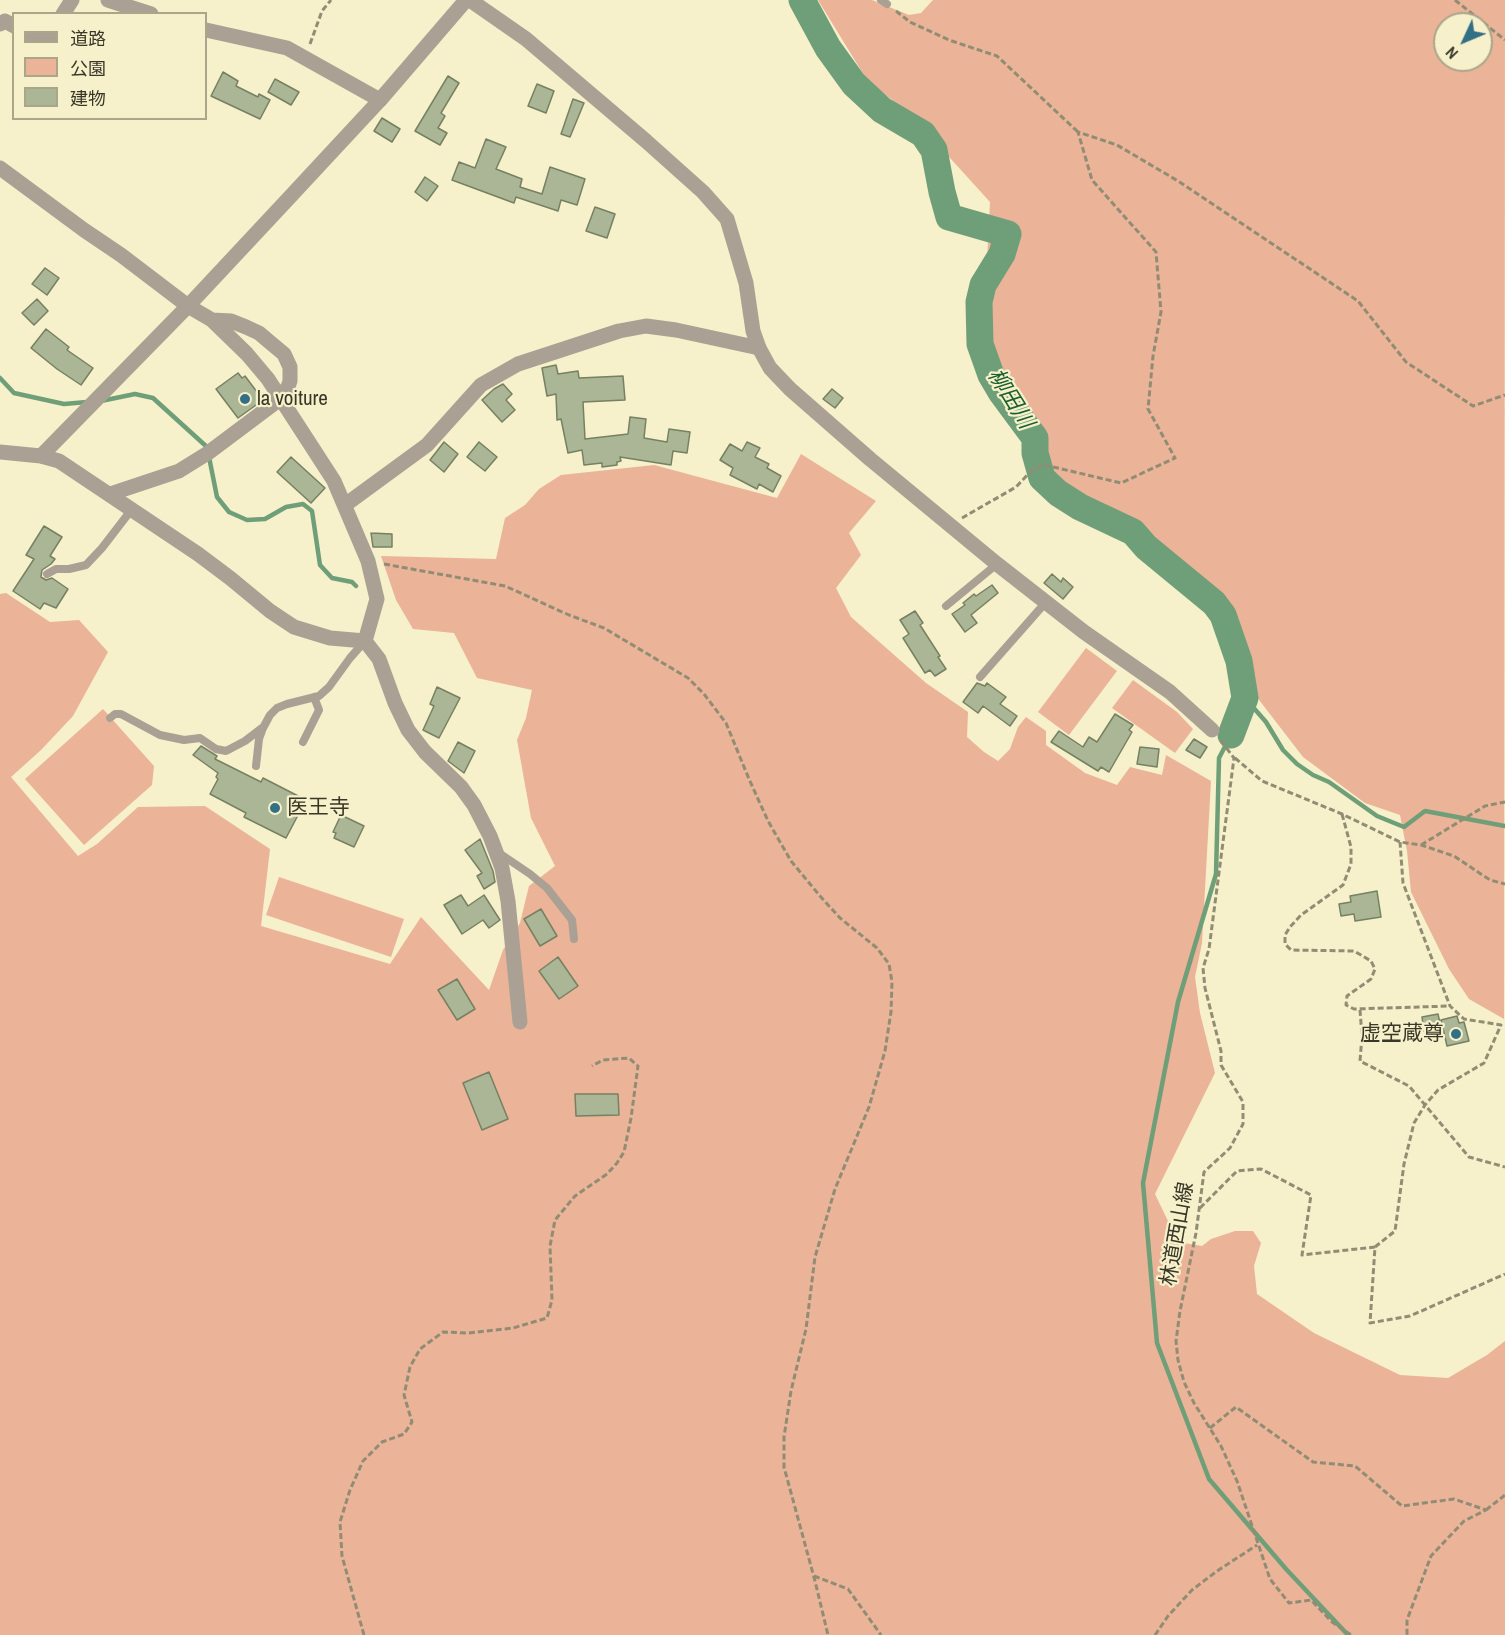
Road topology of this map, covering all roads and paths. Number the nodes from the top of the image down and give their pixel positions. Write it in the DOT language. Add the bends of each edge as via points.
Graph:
graph roads {
  1 [pos="108,0"];
  2 [pos="332,0"];
  3 [pos="468,0"];
  4 [pos="1455,0"];
  5 [pos="884,2"];
  6 [pos="145,12"];
  7 [pos="207,30"];
  8 [pos="1505,40"];
  9 [pos="305,57"];
  10 [pos="380,100"];
  11 [pos="1078,132"];
  12 [pos="0,168"];
  13 [pos="188,306"];
  14 [pos="212,320"];
  15 [pos="759,348"];
  16 [pos="1505,395"];
  17 [pos="280,399"];
  18 [pos="0,452"];
  19 [pos="41,456"];
  20 [pos="110,494"];
  21 [pos="345,505"];
  22 [pos="132,509"];
  23 [pos="951,525"];
  24 [pos="368,561"];
  25 [pos="997,564"];
  26 [pos="47,574"];
  27 [pos="1046,602"];
  28 [pos="946,606"];
  29 [pos="365,640"];
  30 [pos="980,677"];
  31 [pos="314,697"];
  32 [pos="110,718"];
  33 [pos="263,728"];
  34 [pos="1212,730"];
  35 [pos="303,742"];
  36 [pos="1234,758"];
  37 [pos="256,766"];
  38 [pos="1505,802"];
  39 [pos="1342,814"];
  40 [pos="1400,842"];
  41 [pos="1420,845"];
  42 [pos="496,852"];
  43 [pos="1505,884"];
  44 [pos="574,939"];
  45 [pos="1450,1006"];
  46 [pos="1360,1010"];
  47 [pos="520,1022"];
  48 [pos="592,1066"];
  49 [pos="1425,1105"];
  50 [pos="1505,1167"];
  51 [pos="1199,1209"];
  52 [pos="1375,1247"];
  53 [pos="1505,1274"];
  54 [pos="1210,1428"];
  55 [pos="1505,1495"];
  56 [pos="1486,1510"];
  57 [pos="1257,1545"];
  58 [pos="814,1576"];
  59 [pos="364,1635"];
  60 [pos="828,1635"];
  61 [pos="881,1635"];
  62 [pos="1155,1635"];
  63 [pos="1351,1635"];
  64 [pos="1407,1635"];
  1 -- 6 [label="street"];
  2 -- 9 [label="path" via="322,11"];
  3 -- 10 [label="street"];
  3 -- 15 [label="street" via="526,39 703,192 727,219 747,283"];
  4 -- 8 [label="path"];
  5 -- 11 [label="path" via="910,22 997,56"];
  7 -- 9 [label="street" via="287,48"];
  9 -- 10 [label="street"];
  10 -- 13 [label="street"];
  11 -- 16 [label="path" via="1117,145 1178,181 1358,301 1406,362 1473,406"];
  11 -- 23 [label="path" via="1092,180 1156,252 1161,312 1148,409 1175,458 1121,483 1045,465 1033,469 1016,487"];
  12 -- 13 [label="street"];
  13 -- 14 [label="street"];
  13 -- 19 [label="street"];
  14 -- 17 [label="street" via="247,354"];
  14 -- 17 [label="street" via="231,321 259,333 284,354 290,367 290,381"];
  15 -- 21 [label="street" via="646,326 518,364 481,386 427,445"];
  15 -- 23 [label="street" via="770,368 790,389"];
  17 -- 20 [label="street" via="180,471"];
  17 -- 21 [label="street" via="334,481"];
  18 -- 19 [label="street"];
  19 -- 20 [label="street" via="59,461"];
  20 -- 22 [label="street"];
  21 -- 24 [label="street"];
  22 -- 26 [label="lane" via="86,566 56,569"];
  22 -- 29 [label="street" via="294,627 330,638"];
  23 -- 25 [label="street"];
  24 -- 29 [label="street" via="377,599"];
  24 -- 58 [label="path" via="505,586 604,628 688,678 726,723 753,790 791,861 840,918 877,948 889,964 891,1012 885,1051 815,1257 806,1329 784,1437 784,1467"];
  25 -- 27 [label="street"];
  25 -- 28 [label="lane"];
  27 -- 30 [label="lane"];
  27 -- 34 [label="street" via="1170,693"];
  29 -- 31 [label="lane" via="329,687"];
  29 -- 42 [label="street" via="379,659 408,730 474,805"];
  31 -- 33 [label="lane" via="277,708"];
  31 -- 35 [label="lane" via="319,710"];
  32 -- 33 [label="lane" via="121,714 160,735 184,740 200,738 226,751"];
  33 -- 37 [label="lane"];
  34 -- 36 [label="path"];
  36 -- 39 [label="path" via="1262,781"];
  36 -- 51 [label="path, 林道西山線" via="1209,949 1203,968 1221,1065 1243,1102 1243,1125 1230,1148 1204,1172"];
  38 -- 41 [label="path" via="1485,806"];
  39 -- 40 [label="path"];
  39 -- 46 [label="path" via="1351,847 1351,864 1343,885 1301,915 1285,935 1285,944 1291,950 1354,951 1371,961 1375,969 1371,979 1347,996 1346,1005"];
  40 -- 41 [label="path"];
  40 -- 45 [label="path" via="1403,883"];
  41 -- 43 [label="path" via="1454,856 1490,880"];
  42 -- 44 [label="lane" via="547,888 572,920"];
  42 -- 47 [label="street" via="508,901"];
  45 -- 46 [label="path"];
  45 -- 49 [label="path" via="1464,1019 1501,1025 1484,1063 1438,1089"];
  46 -- 49 [label="path" via="1360,1061 1409,1086"];
  48 -- 59 [label="path" via="603,1060 629,1058 638,1066 631,1118 624,1152 617,1163 575,1196 555,1220 550,1246 552,1300 547,1318 513,1328 443,1332 420,1349 410,1367 404,1395 412,1422 404,1434 382,1442 363,1461 350,1491 340,1522 342,1556"];
  49 -- 50 [label="path" via="1469,1157"];
  49 -- 52 [label="path" via="1414,1123 1404,1164 1395,1231"];
  51 -- 52 [label="path" via="1237,1172 1261,1169 1311,1195 1302,1255"];
  51 -- 54 [label="path, 林道西山線" via="1176,1341 1184,1382"];
  52 -- 53 [label="path" via="1370,1323 1410,1316"];
  54 -- 56 [label="path" via="1236,1407 1312,1462 1355,1466 1402,1506 1454,1499"];
  54 -- 57 [label="path, 林道西山線" via="1237,1481"];
  55 -- 56 [label="path"];
  56 -- 64 [label="path" via="1464,1521 1431,1556 1407,1620"];
  57 -- 62 [label="path" via="1192,1590"];
  57 -- 63 [label="path, 林道西山線" via="1270,1579 1289,1603 1311,1600"];
  58 -- 60 [label="path"];
  58 -- 61 [label="path" via="848,1589"];
}
